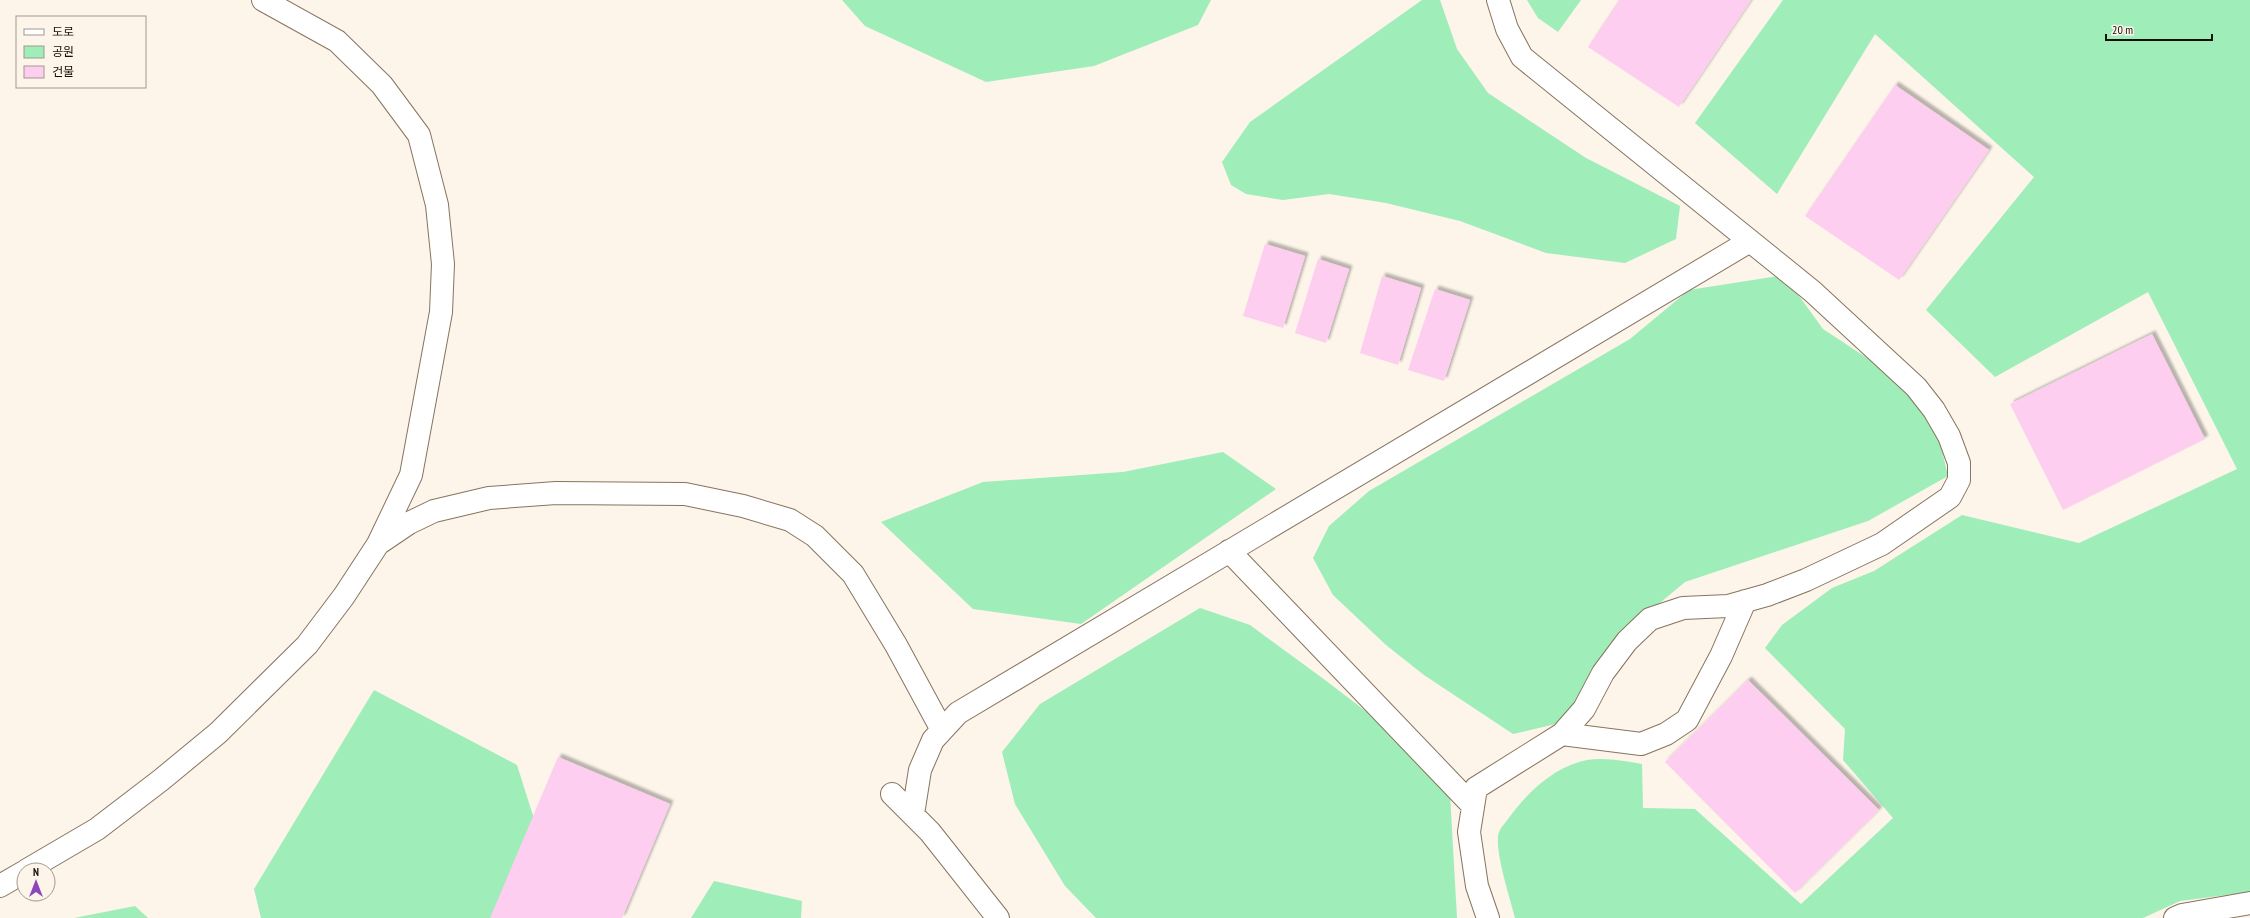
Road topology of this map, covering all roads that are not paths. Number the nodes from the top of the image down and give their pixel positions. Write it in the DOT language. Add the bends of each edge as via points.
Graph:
graph roads {
  1 [pos="263,0"];
  2 [pos="1498,0"];
  3 [pos="1750,241"];
  4 [pos="378,544"];
  5 [pos="1228,551"];
  6 [pos="1745,601"];
  7 [pos="942,730"];
  8 [pos="1562,734"];
  9 [pos="892,794"];
  10 [pos="1473,806"];
  11 [pos="913,814"];
  12 [pos="41,862"];
  13 [pos="16,877"];
  14 [pos="0,886"];
  15 [pos="2250,903"];
  16 [pos="998,918"];
  17 [pos="1488,918"];
  18 [pos="2175,918"];
  1 -- 4 [label="street" via="336,41 382,85 418,135 437,205 443,264 441,312 411,475"];
  2 -- 3 [label="street" via="1507,29 1522,57"];
  3 -- 5 [label="street"];
  3 -- 6 [label="street" via="1812,291 1916,387 1934,410 1949,436 1959,463 1959,480 1950,497 1882,544 1806,580"];
  4 -- 7 [label="street" via="409,523 434,511 489,498 556,493 685,494 743,506 790,520 815,536 853,574 896,645"];
  4 -- 12 [label="street" via="307,645 218,733 97,829"];
  5 -- 7 [label="street" via="958,713"];
  5 -- 10 [label="street"];
  6 -- 8 [label="street" via="1728,606 1683,608 1650,619 1627,641 1603,673 1584,709"];
  6 -- 8 [label="street" via="1721,656 1687,720 1666,734 1642,744"];
  7 -- 11 [label="street" via="933,740 920,770"];
  8 -- 10 [label="street" via="1476,788"];
  9 -- 11 [label="street"];
  10 -- 17 [label="street" via="1469,832 1477,886"];
  11 -- 16 [label="street"];
  13 -- 14 [label="street"];
  15 -- 18 [label="street"];
}
